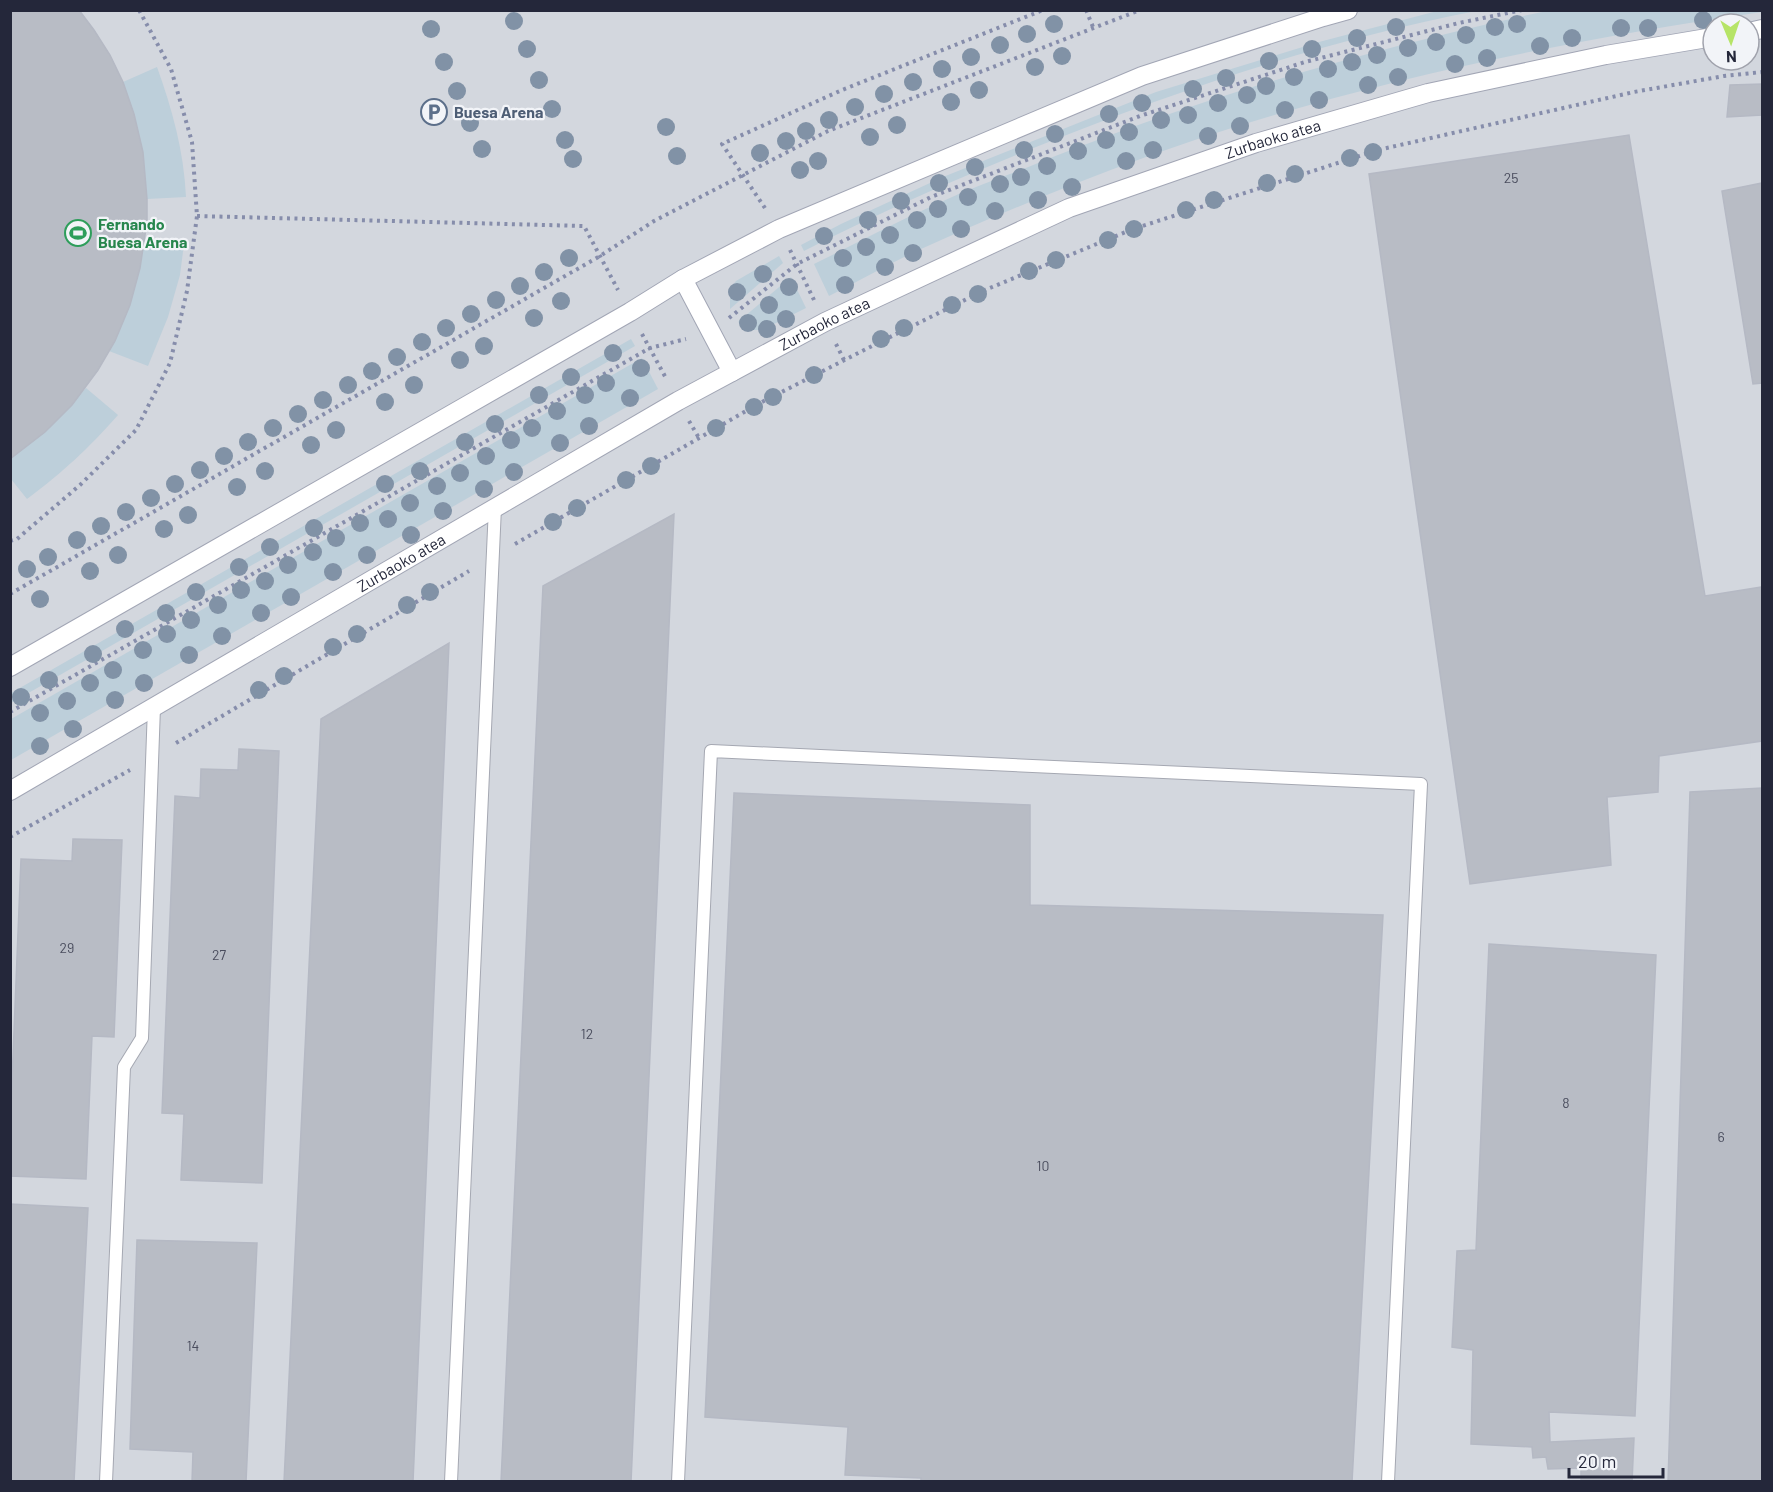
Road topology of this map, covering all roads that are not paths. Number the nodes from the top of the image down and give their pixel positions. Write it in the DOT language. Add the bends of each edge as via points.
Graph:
graph roads {
  1 [pos="1347,10"];
  2 [pos="1701,39"];
  3 [pos="683,279"];
  4 [pos="732,372"];
  5 [pos="495,507"];
  6 [pos="10,667"];
  7 [pos="154,707"];
  8 [pos="10,790"];
  9 [pos="106,1482"];
  10 [pos="451,1482"];
  11 [pos="678,1482"];
  12 [pos="1388,1482"];
  1 -- 3 [label="street" via="1142,75 779,229"];
  2 -- 4 [label="street, Zurbaoko atea" via="1428,93 1256,142 1069,208 825,322"];
  3 -- 4 [label="street"];
  3 -- 6 [label="street"];
  4 -- 5 [label="street, Zurbaoko atea"];
  5 -- 7 [label="street, Zurbaoko atea"];
  5 -- 10 [label="lane"];
  7 -- 8 [label="street, Zurbaoko atea"];
  7 -- 9 [label="lane" via="142,1038 124,1067"];
  11 -- 12 [label="lane" via="711,751 1421,784"];
}
